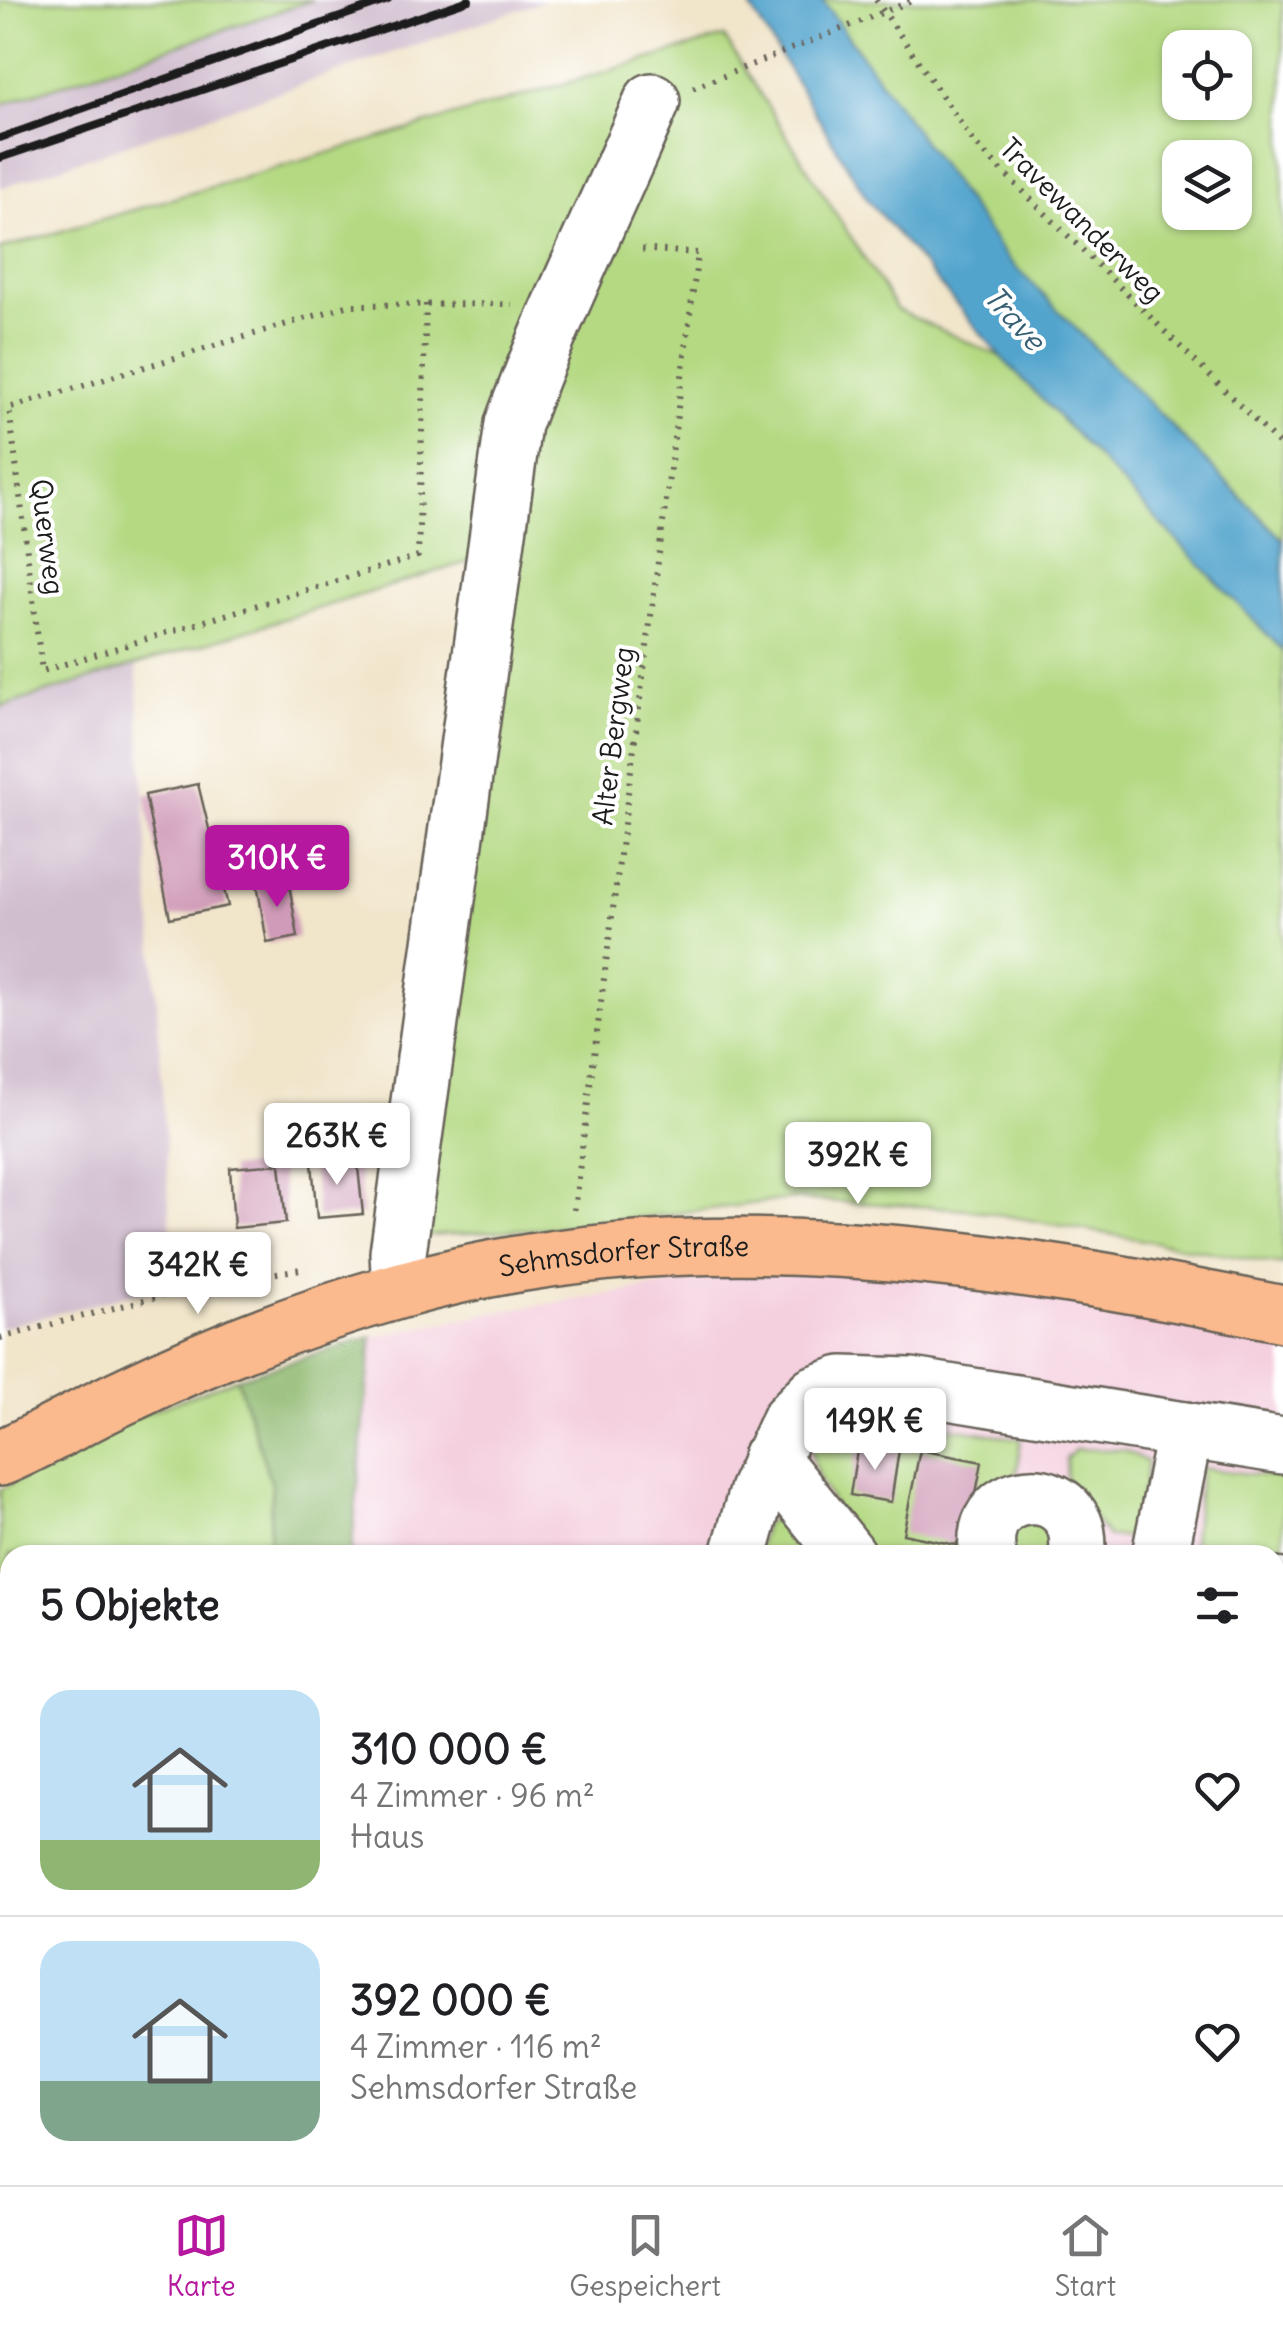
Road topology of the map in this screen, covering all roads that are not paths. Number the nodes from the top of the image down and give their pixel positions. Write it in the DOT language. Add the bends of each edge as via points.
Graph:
graph roads {
  1 [pos="652,101"];
  2 [pos="400,1290"];
  3 [pos="1283,1314"];
  4 [pos="1054,1409"];
  5 [pos="1185,1430"];
  6 [pos="1283,1446"];
  7 [pos="0,1458"];
  8 [pos="770,1458"];
  9 [pos="1039,1496"];
  10 [pos="742,1545"];
  11 [pos="840,1545"];
  12 [pos="988,1545"];
  13 [pos="1077,1545"];
  14 [pos="1162,1545"];
  1 -- 2 [label="lane" via="513,424 401,1234"];
  2 -- 3 [label="main road, Sehmsdorfer Straße" via="642,1248 790,1246 1022,1268"];
  2 -- 7 [label="main road, Sehmsdorfer Straße" via="232,1348"];
  4 -- 5 [label="lane"];
  4 -- 8 [label="lane" via="911,1386 842,1384 801,1404"];
  4 -- 9 [label="lane"];
  5 -- 6 [label="lane"];
  5 -- 14 [label="lane"];
  8 -- 10 [label="lane"];
  8 -- 11 [label="lane"];
  9 -- 12 [label="lane" via="1001,1508 987,1531"];
  9 -- 13 [label="lane" via="1068,1512"];
}
